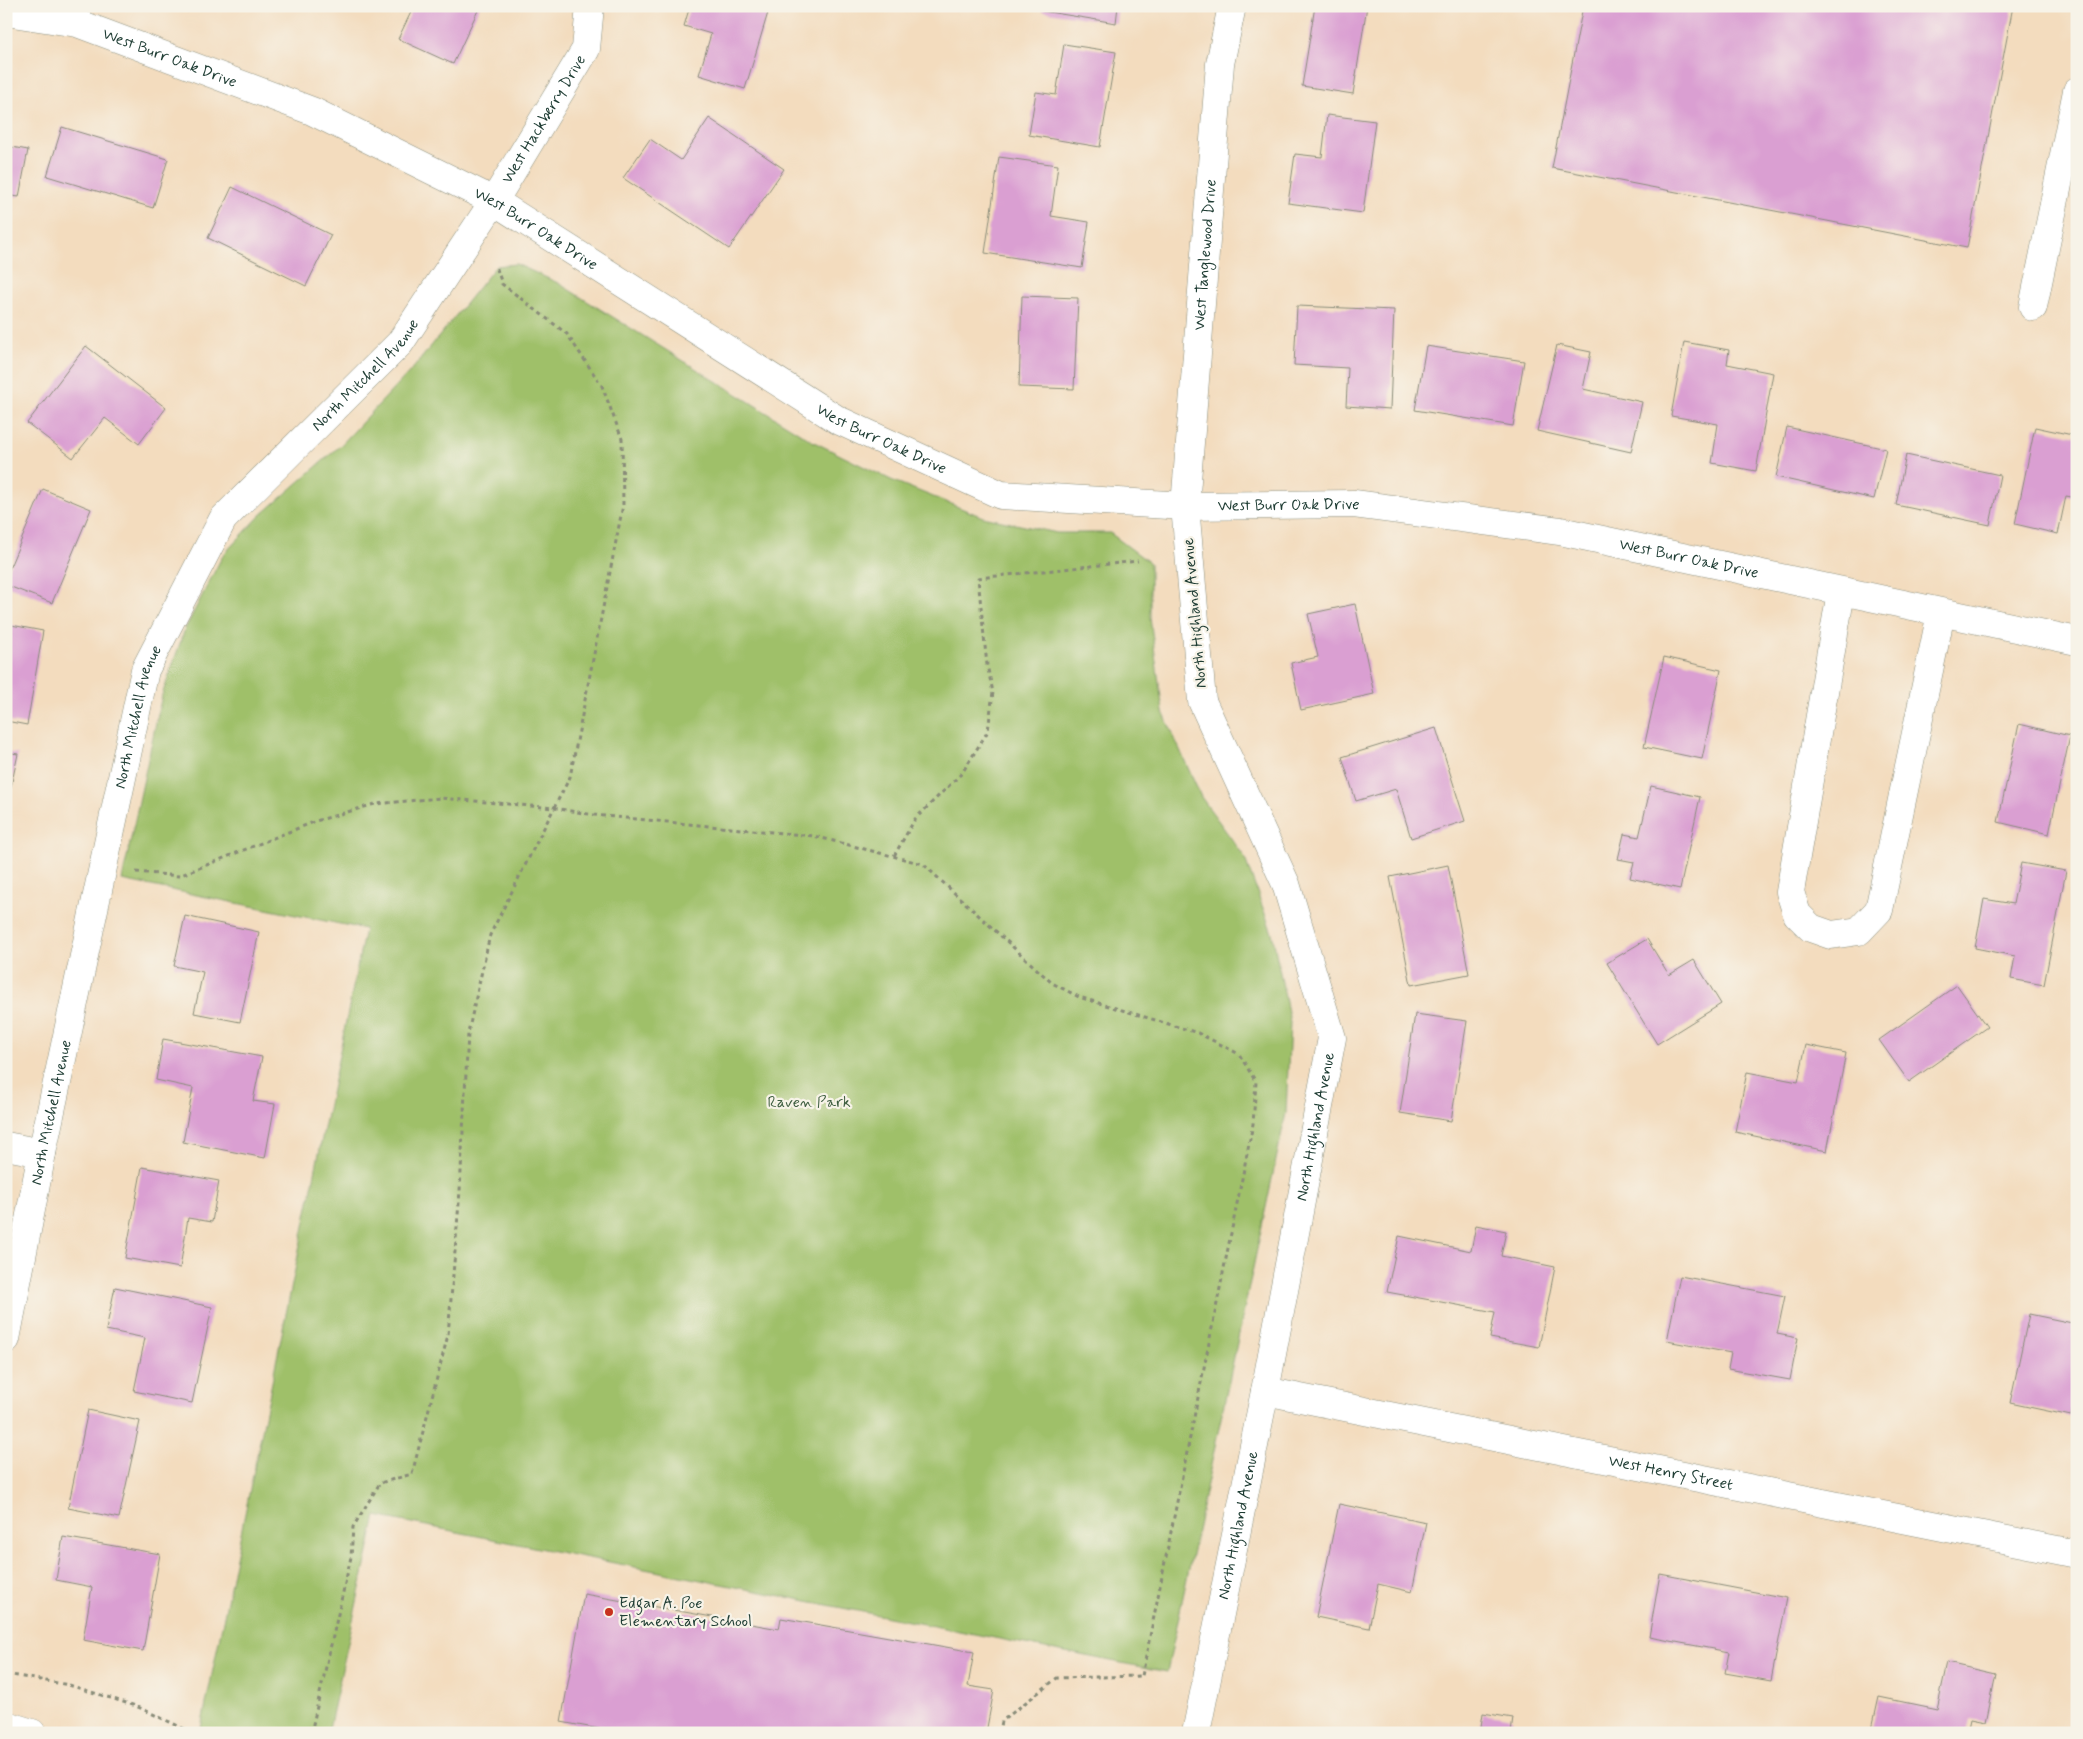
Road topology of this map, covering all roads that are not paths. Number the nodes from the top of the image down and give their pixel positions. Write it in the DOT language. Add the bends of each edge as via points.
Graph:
graph roads {
  1 [pos="590,6"];
  2 [pos="1232,6"];
  3 [pos="6,12"];
  4 [pos="2077,91"];
  5 [pos="494,200"];
  6 [pos="2033,307"];
  7 [pos="1186,506"];
  8 [pos="1841,592"];
  9 [pos="1941,613"];
  10 [pos="2077,641"];
  11 [pos="6,1146"];
  12 [pos="42,1153"];
  13 [pos="6,1339"];
  14 [pos="1265,1391"];
  15 [pos="2077,1554"];
  16 [pos="6,1725"];
  17 [pos="32,1733"];
  18 [pos="1196,1733"];
  1 -- 5 [label="street, West Hackberry Drive" via="586,49"];
  2 -- 7 [label="street, West Tanglewood Drive" via="1220,64"];
  3 -- 5 [label="street, West Burr Oak Drive" via="77,23 312,111"];
  4 -- 6 [label="street"];
  5 -- 7 [label="street, West Burr Oak Drive" via="838,420 1001,495"];
  5 -- 12 [label="street, North Mitchell Avenue" via="400,343 223,519 145,670"];
  7 -- 8 [label="street, West Burr Oak Drive" via="1354,504 1560,531"];
  7 -- 14 [label="street, North Highland Avenue" via="1202,701 1286,884 1332,1038"];
  8 -- 9 [label="street, West Burr Oak Drive"];
  8 -- 9 [label="street" via="1790,892 1797,914 1810,928 1831,935 1858,931 1878,910"];
  9 -- 10 [label="street, West Burr Oak Drive"];
  11 -- 12 [label="street"];
  12 -- 13 [label="street, North Mitchell Avenue"];
  14 -- 15 [label="street, West Henry Street"];
  14 -- 18 [label="street, North Highland Avenue"];
  16 -- 17 [label="street"];
}
